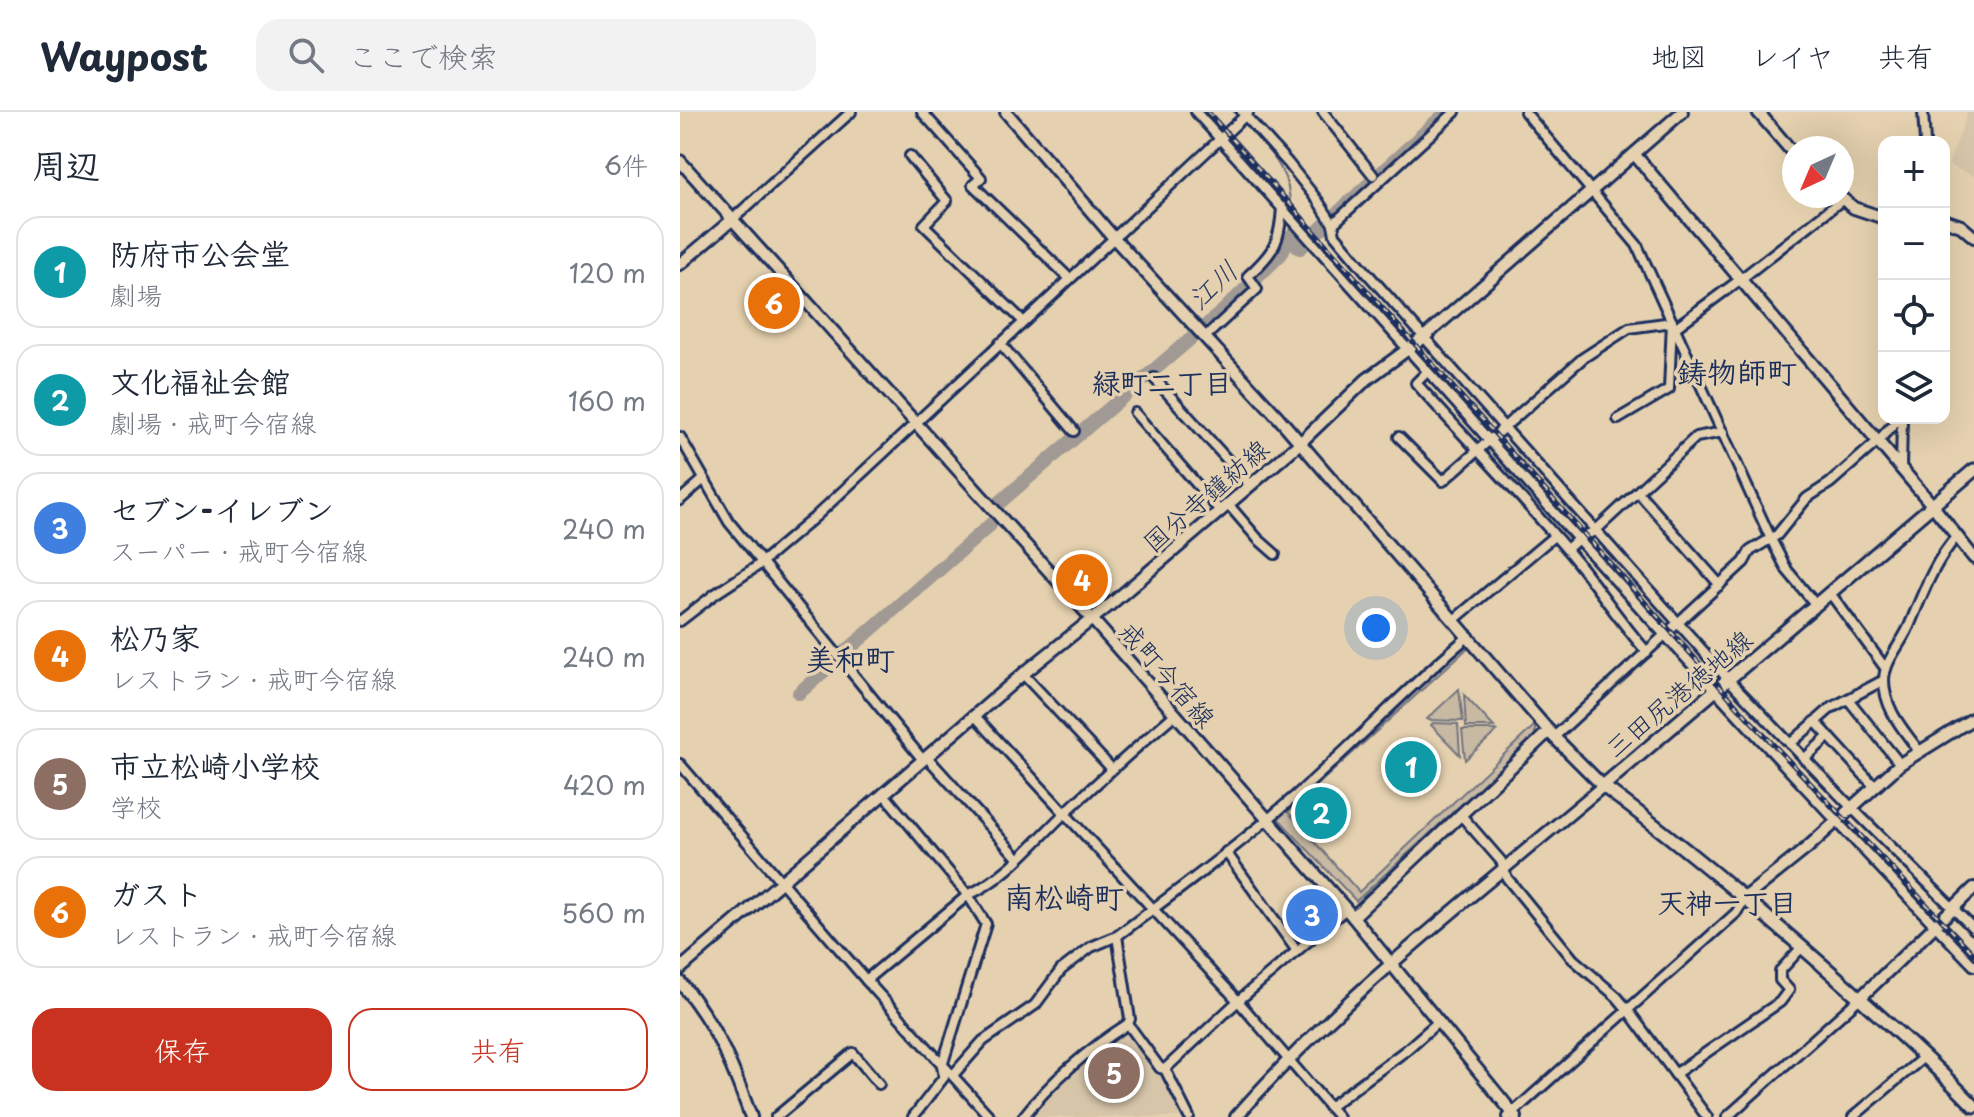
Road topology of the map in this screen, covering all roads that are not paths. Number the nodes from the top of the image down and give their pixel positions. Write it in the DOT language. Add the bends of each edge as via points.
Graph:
graph roads {
  1 [pos="851,112"];
  2 [pos="922,112"];
  3 [pos="1006,112"];
  4 [pos="1196,112"];
  5 [pos="1323,112"];
  6 [pos="1455,112"];
  7 [pos="1525,112"];
  8 [pos="1682,112"];
  9 [pos="1758,112"];
  10 [pos="1923,112"];
  11 [pos="1246,113"];
  12 [pos="1925,136"];
  13 [pos="1220,139"];
  14 [pos="1782,140"];
  15 [pos="1635,155"];
  16 [pos="910,156"];
  17 [pos="680,161"];
  18 [pos="1373,175"];
  19 [pos="1592,191"];
  20 [pos="1282,207"];
  21 [pos="1829,208"];
  22 [pos="1854,208"];
  23 [pos="1878,216"];
  24 [pos="733,219"];
  25 [pos="1950,222"];
  26 [pos="1333,224"];
  27 [pos="1335,235"];
  28 [pos="1974,237"];
  29 [pos="1114,238"];
  30 [pos="1319,248"];
  31 [pos="680,264"];
  32 [pos="1069,278"];
  33 [pos="1741,279"];
  34 [pos="1023,321"];
  35 [pos="1674,324"];
  36 [pos="1205,337"];
  37 [pos="1423,338"];
  38 [pos="1000,343"];
  39 [pos="1408,349"];
  40 [pos="1427,372"];
  41 [pos="1154,378"];
  42 [pos="1135,413"];
  43 [pos="1618,419"];
  44 [pos="915,423"];
  45 [pos="1894,424"];
  46 [pos="1900,424"];
  47 [pos="1504,429"];
  48 [pos="1074,431"];
  49 [pos="1723,432"];
  50 [pos="680,437"];
  51 [pos="1399,437"];
  52 [pos="1878,441"];
  53 [pos="1490,442"];
  54 [pos="1300,443"];
  55 [pos="1477,452"];
  56 [pos="1901,469"];
  57 [pos="1974,470"];
  58 [pos="704,479"];
  59 [pos="1250,485"];
  60 [pos="1638,492"];
  61 [pos="680,500"];
  62 [pos="1933,506"];
  63 [pos="1224,507"];
  64 [pos="1595,531"];
  65 [pos="1554,536"];
  66 [pos="1957,536"];
  67 [pos="1578,539"];
  68 [pos="1771,539"];
  69 [pos="1567,549"];
  70 [pos="1275,554"];
  71 [pos="1974,558"];
  72 [pos="762,562"];
  73 [pos="1720,585"];
  74 [pos="1830,593"];
  75 [pos="1816,605"];
  76 [pos="1092,619"];
  77 [pos="1455,619"];
  78 [pos="680,621"];
  79 [pos="1678,624"];
  80 [pos="1664,635"];
  81 [pos="1469,636"];
  82 [pos="1647,652"];
  83 [pos="1886,669"];
  84 [pos="1023,674"];
  85 [pos="1728,679"];
  86 [pos="1884,680"];
  87 [pos="1714,690"];
  88 [pos="1848,699"];
  89 [pos="1174,715"];
  90 [pos="975,716"];
  91 [pos="1974,718"];
  92 [pos="1815,721"];
  93 [pos="1552,734"];
  94 [pos="1828,737"];
  95 [pos="1790,744"];
  96 [pos="1919,751"];
  97 [pos="925,759"];
  98 [pos="1804,759"];
  99 [pos="680,764"];
  100 [pos="1900,764"];
  101 [pos="1112,769"];
  102 [pos="1603,786"];
  103 [pos="1875,787"];
  104 [pos="883,793"];
  105 [pos="1852,808"];
  106 [pos="1064,813"];
  107 [pos="1460,814"];
  108 [pos="1267,820"];
  109 [pos="1835,823"];
  110 [pos="1226,852"];
  111 [pos="1018,858"];
  112 [pos="1504,870"];
  113 [pos="781,883"];
  114 [pos="1974,888"];
  115 [pos="968,895"];
  116 [pos="1746,897"];
  117 [pos="1153,908"];
  118 [pos="1953,908"];
  119 [pos="1349,913"];
  120 [pos="1934,925"];
  121 [pos="1974,929"];
  122 [pos="1117,936"];
  123 [pos="1802,947"];
  124 [pos="1297,951"];
  125 [pos="1392,965"];
  126 [pos="1974,966"];
  127 [pos="680,969"];
  128 [pos="866,980"];
  129 [pos="680,982"];
  130 [pos="1860,998"];
  131 [pos="1238,1001"];
  132 [pos="1627,1009"];
  133 [pos="1438,1022"];
  134 [pos="1128,1024"];
  135 [pos="1925,1056"];
  136 [pos="1288,1060"];
  137 [pos="942,1066"];
  138 [pos="1165,1069"];
  139 [pos="1675,1074"];
  140 [pos="953,1075"];
  141 [pos="879,1084"];
  142 [pos="1974,1106"];
  143 [pos="1329,1107"];
  144 [pos="1512,1116"];
  145 [pos="751,1117"];
  146 [pos="776,1117"];
  147 [pos="913,1117"];
  148 [pos="990,1117"];
  149 [pos="1023,1117"];
  150 [pos="1189,1117"];
  151 [pos="1236,1117"];
  152 [pos="1338,1117"];
  153 [pos="1707,1117"];
  154 [pos="1727,1117"];
  155 [pos="1853,1117"];
  1 -- 24 [label="street"];
  2 -- 32 [label="street" via="981,178 973,185"];
  3 -- 29 [label="street"];
  4 -- 13 [label="street"];
  5 -- 18 [label="street"];
  6 -- 26 [label="street"];
  7 -- 19 [label="street"];
  8 -- 15 [label="street, 国分寺鐘紡線"];
  9 -- 14 [label="street"];
  10 -- 12 [label="street"];
  11 -- 13 [label="street"];
  11 -- 26 [label="street"];
  13 -- 20 [label="street"];
  13 -- 29 [label="street"];
  15 -- 19 [label="street, 国分寺鐘紡線"];
  15 -- 33 [label="street"];
  16 -- 34 [label="street" via="947,201 924,225"];
  17 -- 24 [label="street, 戒町今宿線"];
  19 -- 35 [label="street" via="1637,245"];
  19 -- 37 [label="street, 国分寺鐘紡線"];
  20 -- 30 [label="street"];
  20 -- 36 [label="street" via="1276,246 1248,276 1257,289"];
  21 -- 33 [label="street"];
  22 -- 23 [label="street"];
  24 -- 31 [label="street"];
  24 -- 44 [label="street, 戒町今宿線"];
  25 -- 28 [label="street"];
  26 -- 27 [label="street"];
  27 -- 30 [label="street"];
  27 -- 37 [label="street"];
  29 -- 32 [label="street"];
  29 -- 36 [label="street"];
  30 -- 39 [label="street"];
  32 -- 34 [label="street"];
  33 -- 35 [label="street"];
  33 -- 52 [label="street"];
  34 -- 38 [label="street"];
  35 -- 43 [label="street" via="1669,389"];
  35 -- 47 [label="street" via="1629,328 1583,358"];
  35 -- 49 [label="street"];
  36 -- 54 [label="street"];
  37 -- 39 [label="street, 国分寺鐘紡線"];
  37 -- 47 [label="street"];
  38 -- 44 [label="street"];
  38 -- 48 [label="street"];
  39 -- 40 [label="street"];
  39 -- 54 [label="street, 国分寺鐘紡線" via="1366,380"];
  40 -- 53 [label="street"];
  40 -- 55 [label="street" via="1416,383"];
  41 -- 59 [label="street"];
  42 -- 63 [label="street"];
  44 -- 72 [label="street"];
  44 -- 76 [label="street, 戒町今宿線"];
  45 -- 52 [label="street"];
  46 -- 56 [label="street"];
  47 -- 53 [label="street"];
  47 -- 64 [label="street"];
  49 -- 60 [label="street" via="1696,437"];
  49 -- 68 [label="street"];
  50 -- 58 [label="street"];
  51 -- 55 [label="street" via="1443,481"];
  52 -- 56 [label="street"];
  52 -- 68 [label="street" via="1807,498"];
  53 -- 55 [label="street"];
  53 -- 67 [label="street"];
  54 -- 59 [label="street, 国分寺鐘紡線"];
  54 -- 77 [label="street"];
  55 -- 65 [label="street"];
  56 -- 62 [label="street"];
  57 -- 62 [label="main road, 三田尻港徳地線"];
  58 -- 61 [label="street"];
  58 -- 72 [label="street" via="729,522"];
  59 -- 63 [label="street, 国分寺鐘紡線"];
  60 -- 64 [label="street"];
  60 -- 73 [label="street"];
  62 -- 66 [label="street"];
  62 -- 74 [label="main road, 三田尻港徳地線"];
  63 -- 70 [label="street"];
  63 -- 76 [label="street, 国分寺鐘紡線"];
  64 -- 67 [label="street"];
  64 -- 79 [label="street"];
  65 -- 69 [label="street"];
  65 -- 77 [label="street"];
  66 -- 71 [label="street"];
  66 -- 83 [label="street" via="1944,550"];
  67 -- 69 [label="street"];
  67 -- 80 [label="street"];
  68 -- 73 [label="street" via="1750,551"];
  68 -- 75 [label="street" via="1787,570"];
  69 -- 82 [label="street"];
  72 -- 78 [label="street"];
  72 -- 97 [label="street"];
  73 -- 79 [label="street"];
  74 -- 75 [label="main road, 三田尻港徳地線"];
  74 -- 83 [label="street"];
  75 -- 85 [label="main road, 三田尻港徳地線"];
  76 -- 84 [label="street, 国分寺鐘紡線"];
  76 -- 89 [label="street, 戒町今宿線"];
  77 -- 81 [label="street"];
  79 -- 80 [label="street"];
  79 -- 85 [label="street"];
  80 -- 82 [label="street"];
  80 -- 87 [label="street"];
  81 -- 93 [label="street"];
  81 -- 108 [label="street"];
  82 -- 93 [label="street"];
  83 -- 86 [label="street"];
  84 -- 90 [label="street, 国分寺鐘紡線"];
  84 -- 101 [label="street"];
  85 -- 87 [label="main road, 三田尻港徳地線"];
  85 -- 95 [label="street"];
  86 -- 88 [label="street"];
  86 -- 96 [label="street" via="1889,711"];
  87 -- 102 [label="main road, 三田尻港徳地線"];
  87 -- 109 [label="street"];
  88 -- 92 [label="street"];
  88 -- 100 [label="street"];
  89 -- 101 [label="street"];
  89 -- 108 [label="street, 戒町今宿線"];
  90 -- 97 [label="street, 国分寺鐘紡線"];
  90 -- 106 [label="street"];
  91 -- 96 [label="street"];
  92 -- 94 [label="street"];
  92 -- 95 [label="street"];
  93 -- 102 [label="street"];
  93 -- 107 [label="street"];
  94 -- 98 [label="street"];
  94 -- 103 [label="street"];
  95 -- 98 [label="street"];
  96 -- 100 [label="street"];
  97 -- 104 [label="street, 国分寺鐘紡線"];
  97 -- 111 [label="street"];
  98 -- 105 [label="street"];
  99 -- 113 [label="street"];
  100 -- 103 [label="street"];
  101 -- 106 [label="street"];
  102 -- 112 [label="street"];
  102 -- 116 [label="main road, 三田尻港徳地線"];
  103 -- 105 [label="street"];
  104 -- 113 [label="street, 国分寺鐘紡線"];
  104 -- 115 [label="street"];
  105 -- 109 [label="street"];
  105 -- 118 [label="street"];
  106 -- 111 [label="street"];
  106 -- 117 [label="street"];
  107 -- 112 [label="street"];
  107 -- 119 [label="street"];
  108 -- 110 [label="street"];
  108 -- 119 [label="street, 戒町今宿線"];
  109 -- 116 [label="street"];
  109 -- 120 [label="street"];
  110 -- 117 [label="street"];
  110 -- 124 [label="street"];
  111 -- 115 [label="street"];
  112 -- 125 [label="street"];
  112 -- 132 [label="street" via="1573,959"];
  113 -- 127 [label="street, 国分寺鐘紡線"];
  113 -- 128 [label="street"];
  114 -- 118 [label="street"];
  115 -- 128 [label="street"];
  115 -- 137 [label="street" via="986,924"];
  116 -- 123 [label="main road, 三田尻港徳地線"];
  116 -- 132 [label="street" via="1736,913"];
  117 -- 122 [label="street"];
  117 -- 131 [label="street"];
  118 -- 120 [label="street"];
  118 -- 121 [label="street"];
  119 -- 124 [label="street"];
  119 -- 125 [label="street, 戒町今宿線"];
  120 -- 126 [label="street"];
  120 -- 130 [label="street"];
  122 -- 134 [label="street"];
  122 -- 140 [label="street" via="1091,947 1061,970 1035,1005 983,1041"];
  123 -- 130 [label="main road, 三田尻港徳地線"];
  123 -- 139 [label="street" via="1780,971 1789,990 1780,1002"];
  124 -- 131 [label="street"];
  125 -- 133 [label="street, 戒町今宿線"];
  125 -- 136 [label="street"];
  128 -- 137 [label="street"];
  129 -- 145 [label="street" via="721,1040"];
  130 -- 135 [label="main road, 三田尻港徳地線"];
  130 -- 154 [label="street"];
  131 -- 136 [label="street"];
  131 -- 138 [label="street"];
  132 -- 139 [label="street"];
  132 -- 144 [label="street"];
  133 -- 143 [label="street"];
  133 -- 144 [label="street, 戒町今宿線"];
  134 -- 138 [label="street"];
  134 -- 149 [label="street" via="1050,1083"];
  135 -- 142 [label="main road, 三田尻港徳地線"];
  135 -- 155 [label="street"];
  136 -- 143 [label="street"];
  136 -- 151 [label="street"];
  137 -- 140 [label="street"];
  137 -- 147 [label="street" via="944,1077"];
  138 -- 150 [label="street"];
  139 -- 153 [label="street"];
  140 -- 148 [label="street"];
  141 -- 146 [label="street" via="853,1053"];
  143 -- 152 [label="street"];
}
